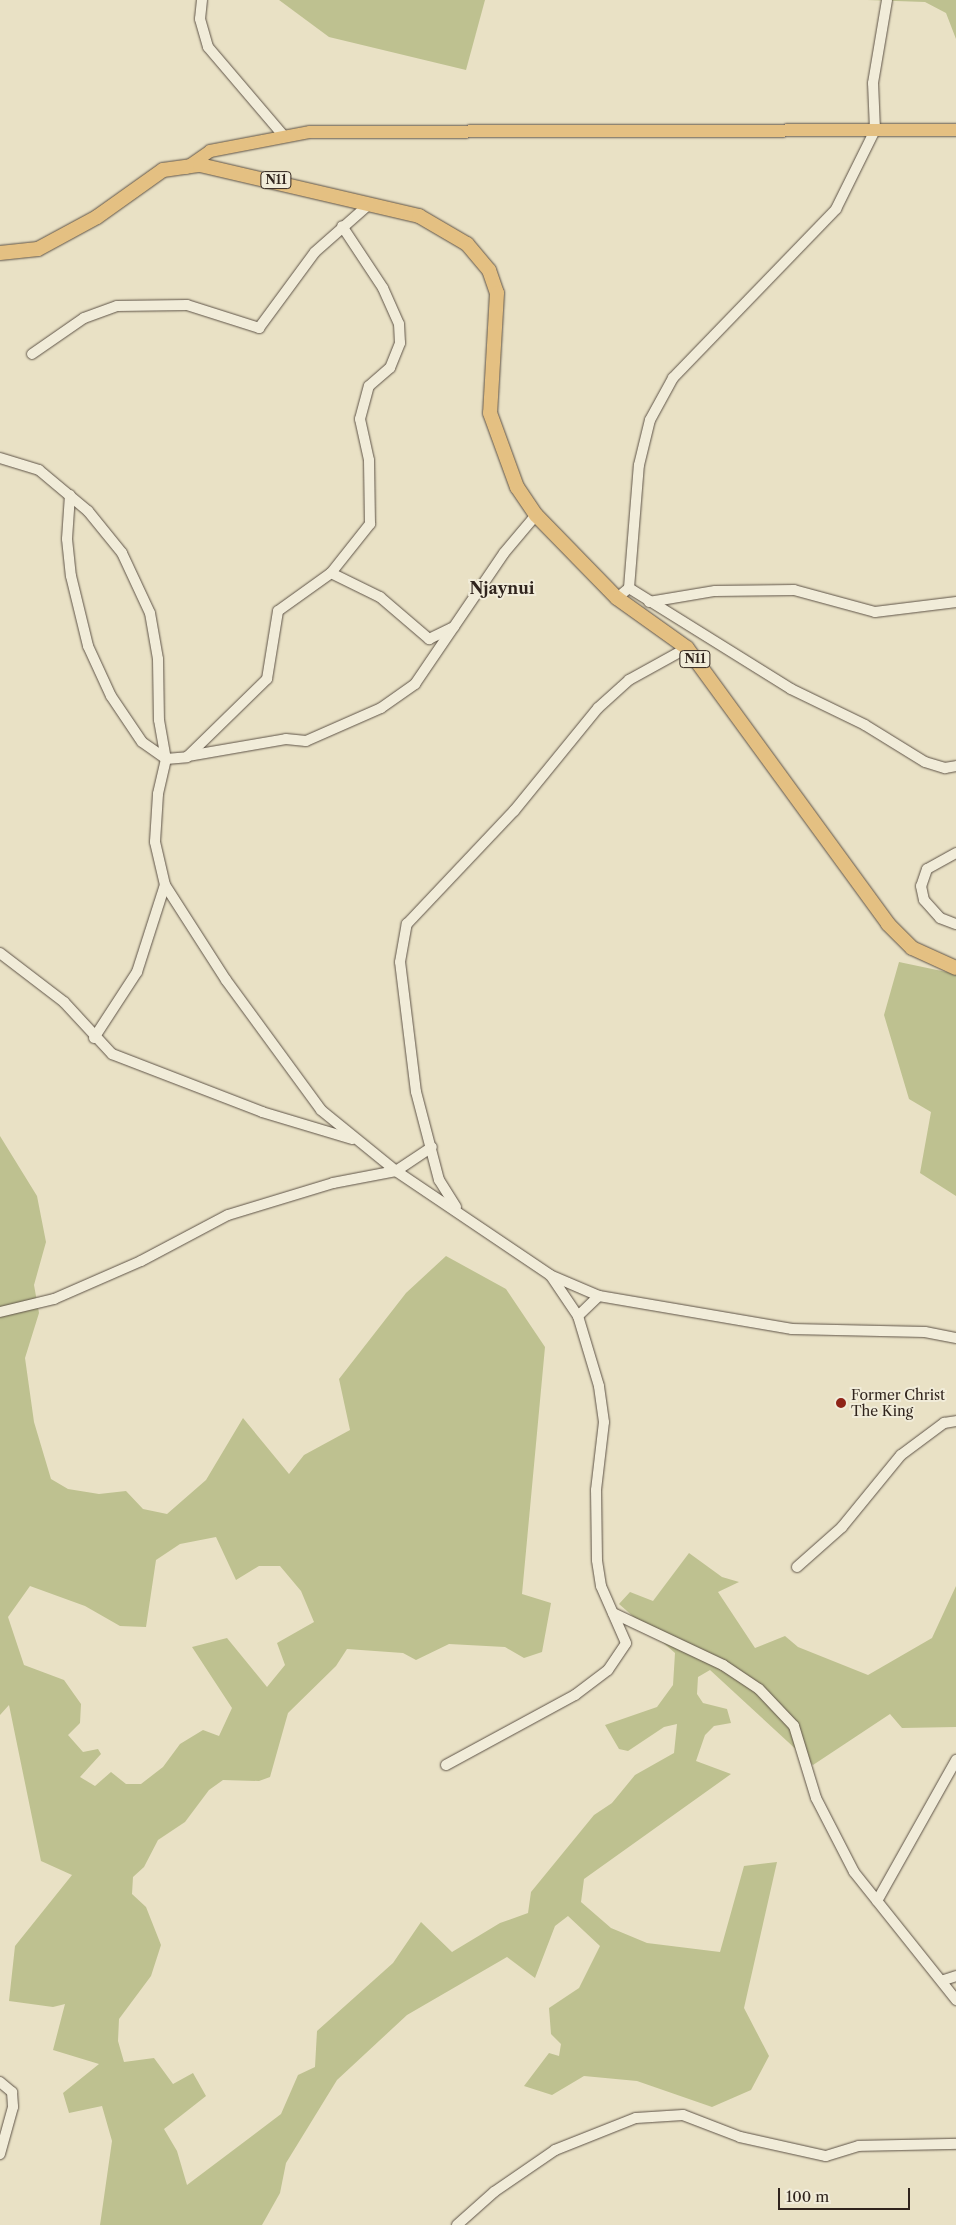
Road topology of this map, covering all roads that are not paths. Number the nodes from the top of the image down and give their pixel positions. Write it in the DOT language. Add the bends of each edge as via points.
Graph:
graph roads {
  1 [pos="202,0"];
  2 [pos="887,0"];
  3 [pos="875,130"];
  4 [pos="956,130"];
  5 [pos="283,135"];
  6 [pos="186,168"];
  7 [pos="366,207"];
  8 [pos="342,226"];
  9 [pos="0,254"];
  10 [pos="32,354"];
  11 [pos="0,458"];
  12 [pos="70,495"];
  13 [pos="536,515"];
  14 [pos="332,573"];
  15 [pos="629,588"];
  16 [pos="617,598"];
  17 [pos="648,602"];
  18 [pos="956,602"];
  19 [pos="455,627"];
  20 [pos="687,648"];
  21 [pos="187,756"];
  22 [pos="166,758"];
  23 [pos="956,766"];
  24 [pos="956,853"];
  25 [pos="165,884"];
  26 [pos="956,924"];
  27 [pos="0,953"];
  28 [pos="956,968"];
  29 [pos="94,1038"];
  30 [pos="355,1140"];
  31 [pos="432,1147"];
  32 [pos="396,1171"];
  33 [pos="458,1210"];
  34 [pos="550,1275"];
  35 [pos="599,1296"];
  36 [pos="0,1312"];
  37 [pos="578,1316"];
  38 [pos="956,1338"];
  39 [pos="956,1421"];
  40 [pos="797,1567"];
  41 [pos="613,1613"];
  42 [pos="956,1760"];
  43 [pos="446,1765"];
  44 [pos="877,1900"];
  45 [pos="956,1976"];
  46 [pos="944,1980"];
  47 [pos="956,2000"];
  48 [pos="0,2082"];
  49 [pos="956,2144"];
  50 [pos="0,2154"];
  51 [pos="457,2225"];
  1 -- 5 [label="street" via="200,19 208,47"];
  2 -- 3 [label="street" via="873,83"];
  3 -- 4 [label="main road"];
  3 -- 5 [label="main road"];
  3 -- 15 [label="street" via="836,209 673,378 650,420 639,465"];
  5 -- 6 [label="main road" via="210,151"];
  6 -- 7 [label="highway, N11" via="216,167"];
  6 -- 9 [label="highway, N11" via="163,170 38,249"];
  7 -- 8 [label="street"];
  7 -- 13 [label="highway, N11" via="440,224 467,244 489,270 497,293 490,413 517,487"];
  8 -- 10 [label="street" via="315,252 259,328 187,305 117,306 84,318"];
  8 -- 14 [label="street" via="383,288 399,324 400,344 390,368 369,386 360,419 369,460 370,524"];
  11 -- 12 [label="street" via="39,470"];
  12 -- 22 [label="street" via="122,553 150,613"];
  12 -- 22 [label="street" via="69,558 88,646 111,696 142,742"];
  13 -- 16 [label="highway, N11"];
  13 -- 19 [label="street" via="504,553"];
  14 -- 19 [label="street" via="380,597 429,639"];
  14 -- 21 [label="street" via="278,611 267,679"];
  15 -- 16 [label="street"];
  15 -- 17 [label="street"];
  16 -- 20 [label="highway, N11"];
  17 -- 18 [label="street" via="715,591 794,590 875,612"];
  17 -- 23 [label="street" via="924,762 945,768"];
  19 -- 21 [label="street" via="415,684 381,708 330,727 306,741 286,738"];
  20 -- 28 [label="highway, N11" via="888,924 912,948"];
  20 -- 31 [label="street" via="629,680 598,708 514,811 408,924 400,962 416,1092"];
  21 -- 22 [label="street"];
  22 -- 25 [label="street" via="158,794 155,842"];
  24 -- 26 [label="street" via="927,869 921,886 924,900 940,918"];
  25 -- 29 [label="street" via="137,972"];
  25 -- 30 [label="street" via="295,1076 321,1110"];
  27 -- 29 [label="street" via="64,1002"];
  29 -- 30 [label="street" via="140,1068"];
  30 -- 32 [label="street"];
  31 -- 32 [label="street"];
  31 -- 33 [label="street" via="439,1180"];
  32 -- 33 [label="street"];
  32 -- 36 [label="street" via="266,1201 54,1299"];
  33 -- 34 [label="street"];
  34 -- 35 [label="street"];
  34 -- 37 [label="street"];
  35 -- 37 [label="street"];
  35 -- 38 [label="street" via="792,1330 925,1332"];
  37 -- 41 [label="street" via="591,1354 604,1422 596,1490 597,1560 600,1586"];
  39 -- 40 [label="street" via="944,1423 901,1455 842,1527"];
  41 -- 43 [label="street" via="626,1643 608,1670 576,1694"];
  41 -- 44 [label="street" via="723,1665 759,1689 794,1726 827,1823 854,1872"];
  42 -- 44 [label="street"];
  44 -- 46 [label="street"];
  45 -- 46 [label="street"];
  46 -- 47 [label="street"];
  48 -- 50 [label="street" via="12,2092 14,2106"];
  49 -- 51 [label="street" via="860,2146 826,2156 740,2136 683,2115 636,2118 556,2150 494,2192"];
}
